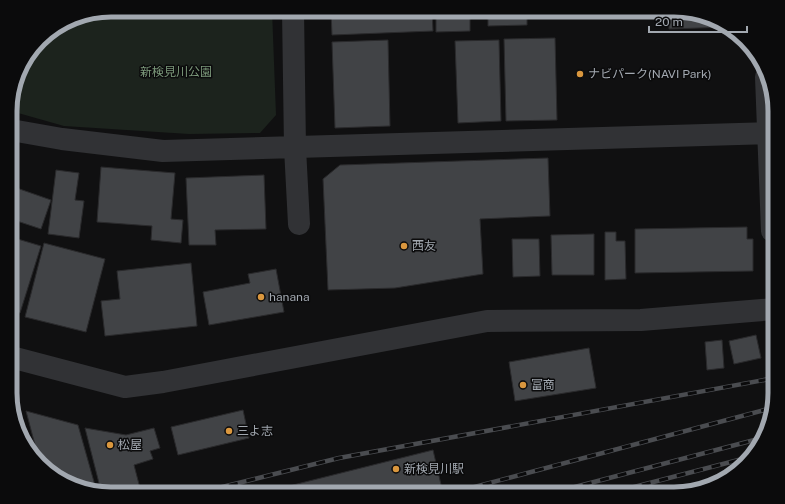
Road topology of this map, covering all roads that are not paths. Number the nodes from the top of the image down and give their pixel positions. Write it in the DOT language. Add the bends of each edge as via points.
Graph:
graph roads {
  1 [pos="293,17"];
  2 [pos="17,131"];
  3 [pos="768,133"];
  4 [pos="295,148"];
  5 [pos="299,224"];
  6 [pos="768,310"];
  7 [pos="17,358"];
  1 -- 4 [label="street"];
  2 -- 4 [label="street" via="163,151"];
  3 -- 4 [label="street"];
  4 -- 5 [label="street"];
  6 -- 7 [label="street" via="641,320 487,321 170,381 125,387"];
}
